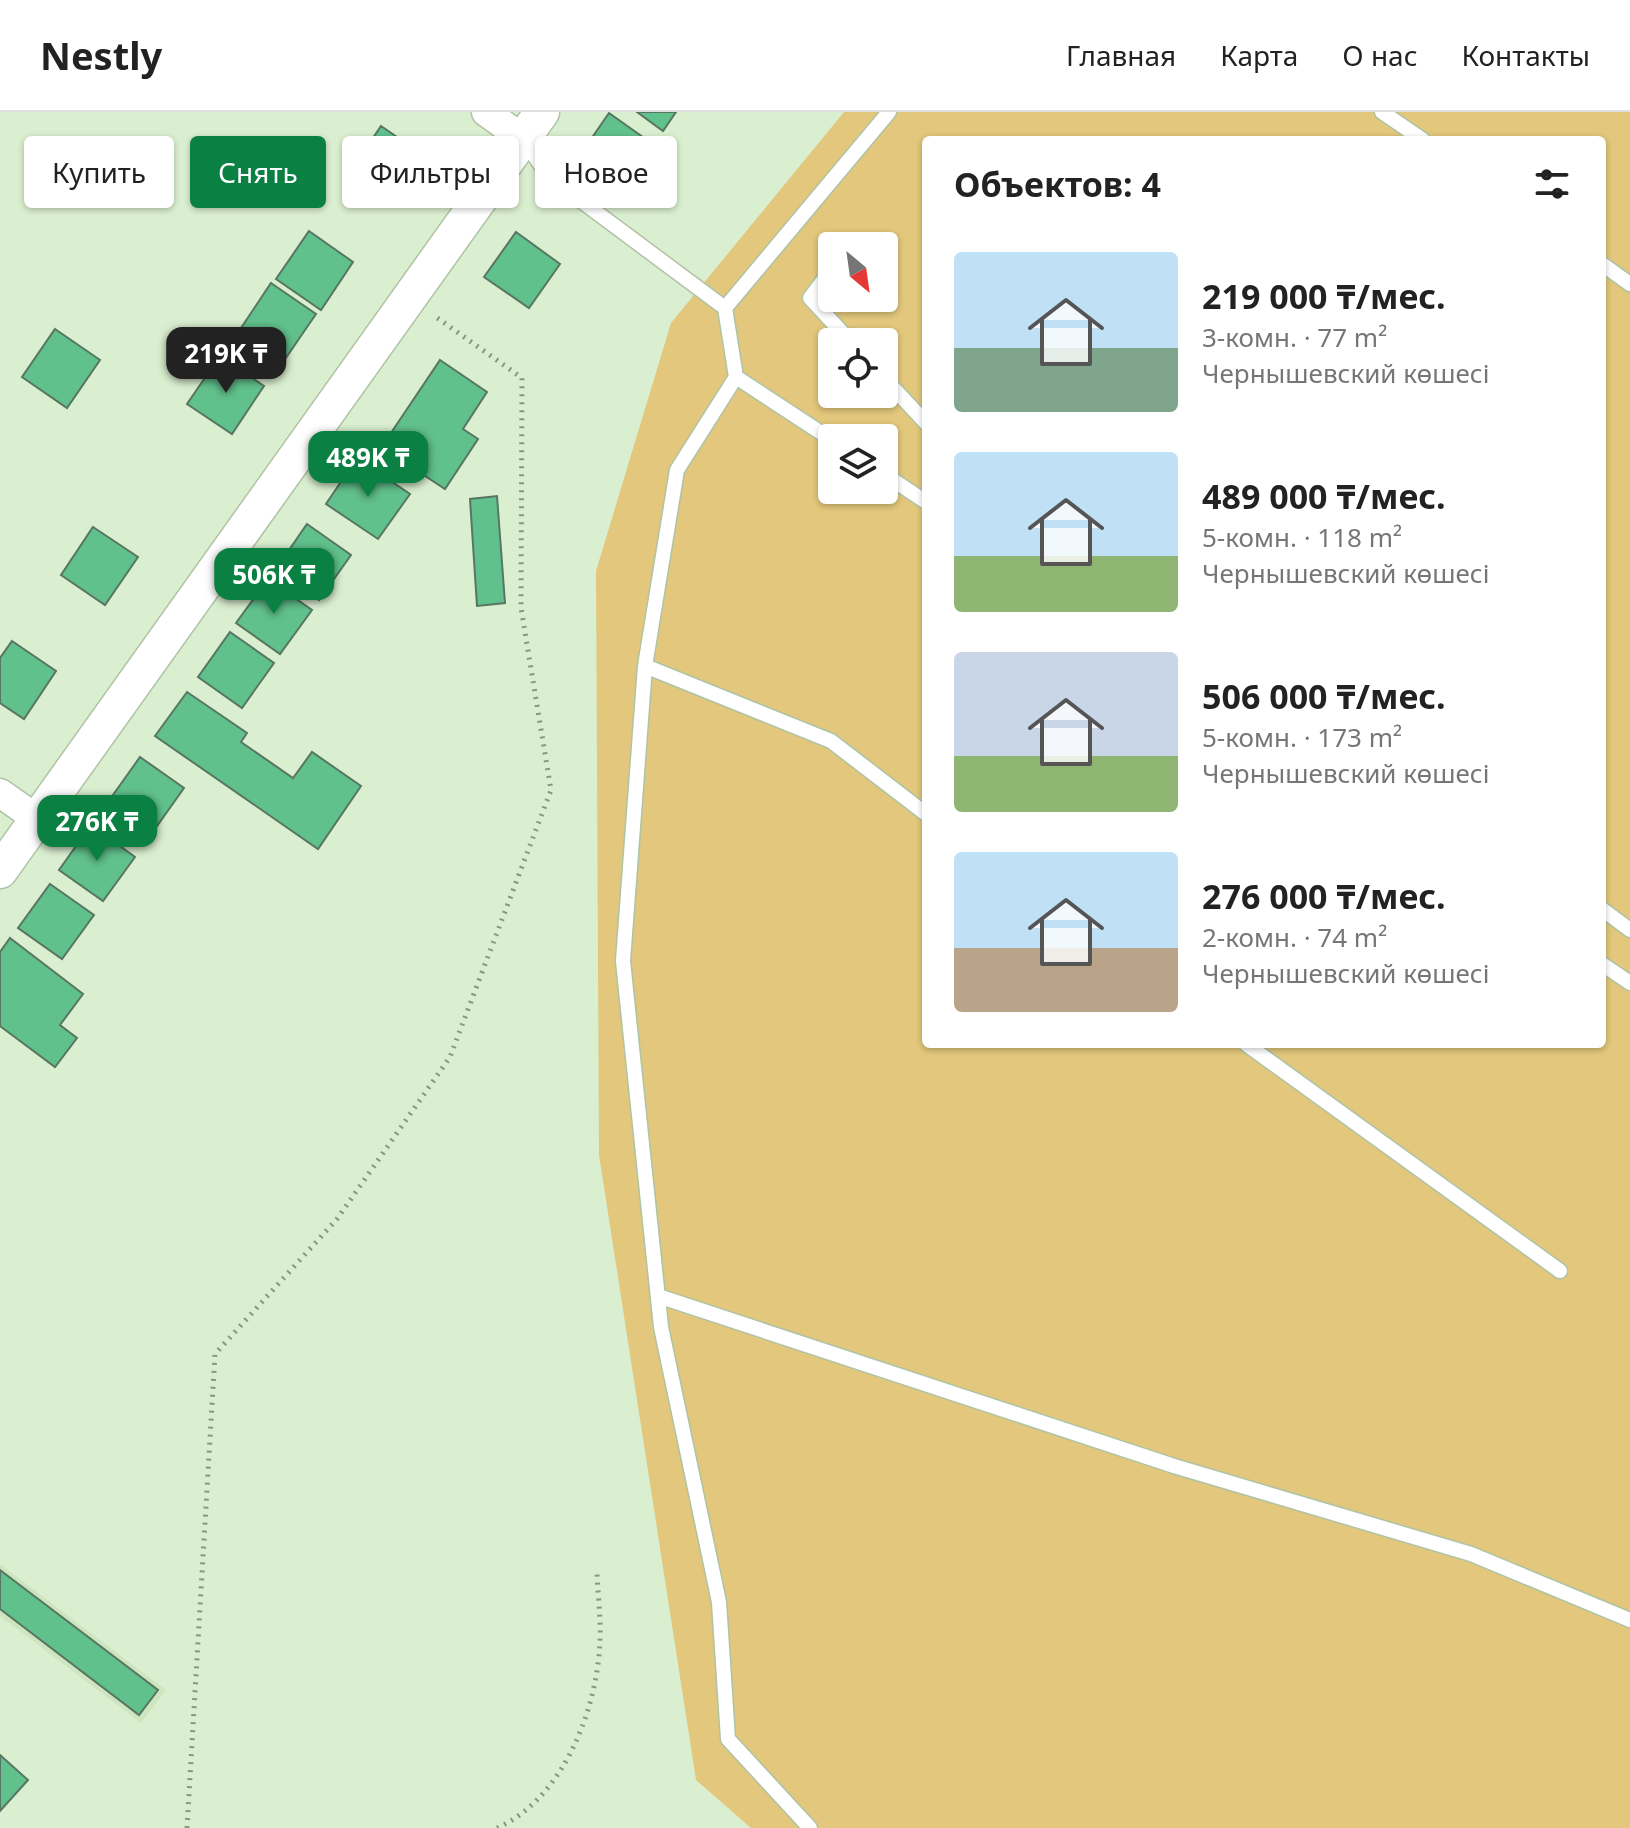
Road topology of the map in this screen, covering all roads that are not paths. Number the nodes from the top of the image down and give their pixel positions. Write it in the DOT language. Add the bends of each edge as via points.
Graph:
graph roads {
  1 [pos="486,112"];
  2 [pos="889,112"];
  3 [pos="1382,112"];
  4 [pos="532,126"];
  5 [pos="1417,136"];
  6 [pos="1606,267"];
  7 [pos="1630,284"];
  8 [pos="818,287"];
  9 [pos="818,307"];
  10 [pos="725,308"];
  11 [pos="823,312"];
  12 [pos="838,328"];
  13 [pos="736,377"];
  14 [pos="898,393"];
  15 [pos="922,419"];
  16 [pos="818,431"];
  17 [pos="898,483"];
  18 [pos="922,499"];
  19 [pos="645,666"];
  20 [pos="0,793"];
  21 [pos="922,811"];
  22 [pos="37,819"];
  23 [pos="0,871"];
  24 [pos="1606,912"];
  25 [pos="1630,930"];
  26 [pos="1606,967"];
  27 [pos="1630,983"];
  28 [pos="1252,1048"];
  29 [pos="1560,1271"];
  30 [pos="658,1296"];
  31 [pos="1630,1620"];
  32 [pos="810,1828"];
  1 -- 4 [label="street"];
  2 -- 10 [label="lane"];
  3 -- 5 [label="lane"];
  4 -- 10 [label="lane" via="549,177"];
  4 -- 22 [label="street"];
  6 -- 7 [label="lane"];
  8 -- 9 [label="lane" via="810,298"];
  10 -- 13 [label="lane"];
  11 -- 12 [label="lane"];
  13 -- 16 [label="lane"];
  13 -- 19 [label="lane" via="677,470"];
  14 -- 15 [label="lane"];
  17 -- 18 [label="lane"];
  19 -- 21 [label="lane" via="831,741"];
  19 -- 30 [label="lane" via="623,961"];
  20 -- 22 [label="street"];
  22 -- 23 [label="street"];
  24 -- 25 [label="lane"];
  26 -- 27 [label="lane"];
  28 -- 29 [label="lane"];
  30 -- 31 [label="lane" via="1174,1466 1471,1554"];
  30 -- 32 [label="lane" via="719,1602 728,1739"];
}
